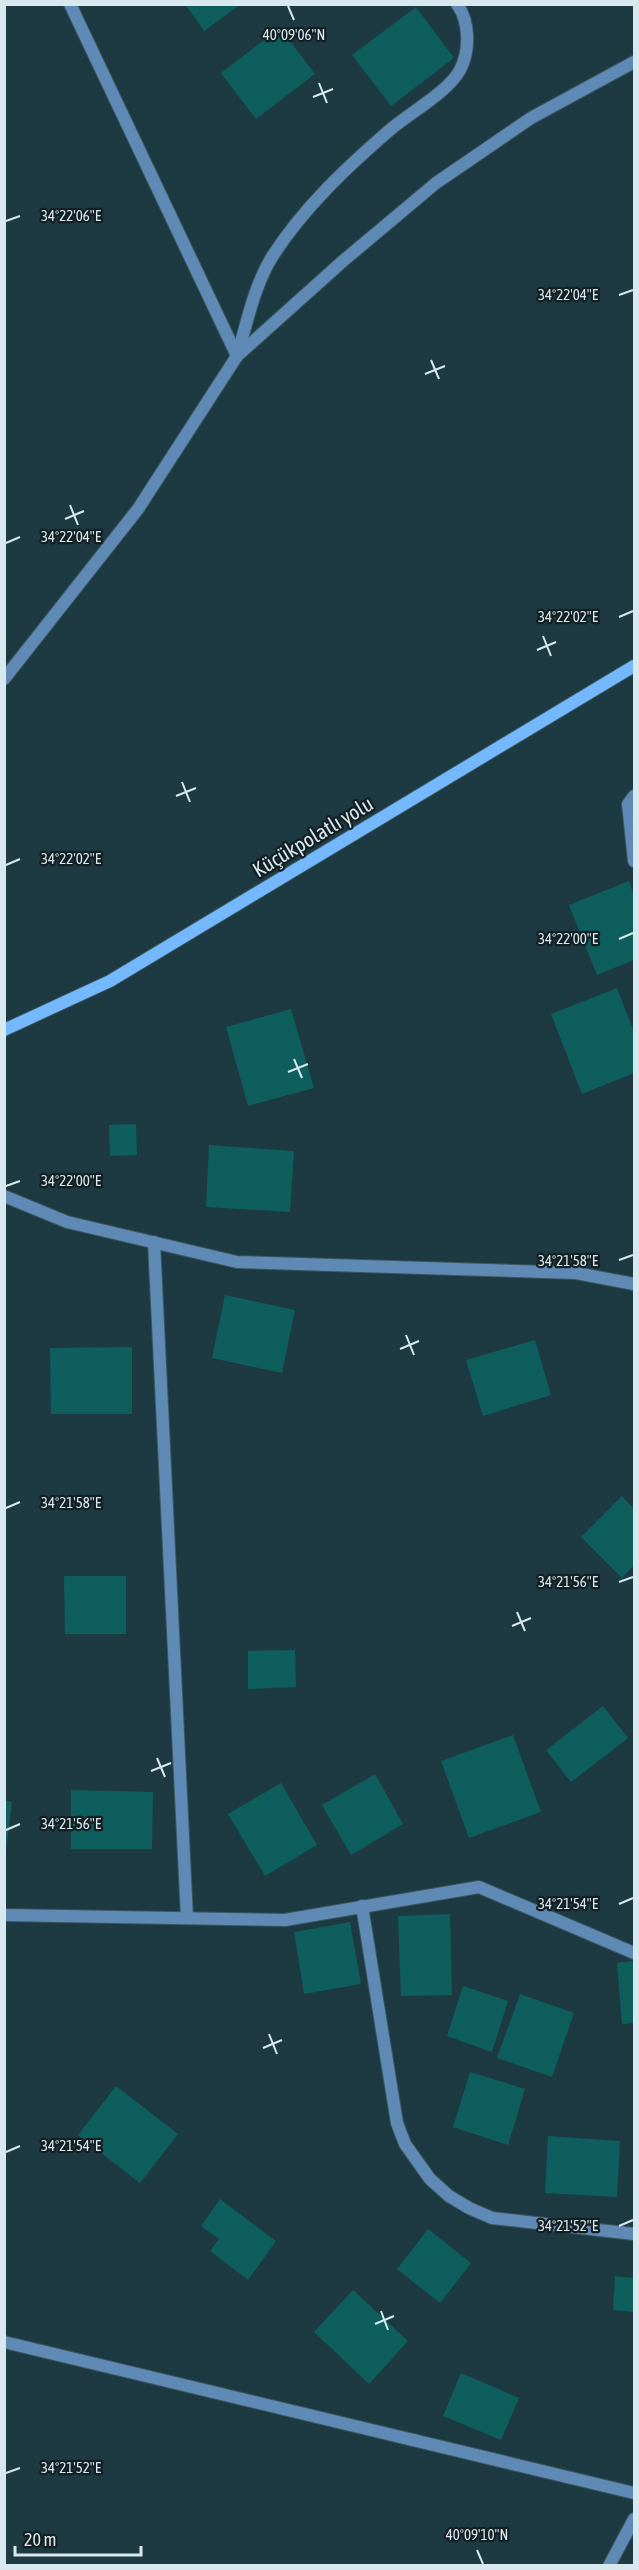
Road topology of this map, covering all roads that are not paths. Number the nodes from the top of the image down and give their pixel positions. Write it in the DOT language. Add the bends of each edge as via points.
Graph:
graph roads {
  1 [pos="70,4"];
  2 [pos="457,4"];
  3 [pos="634,62"];
  4 [pos="237,356"];
  5 [pos="634,666"];
  6 [pos="4,679"];
  7 [pos="634,796"];
  8 [pos="634,861"];
  9 [pos="4,1030"];
  10 [pos="4,1196"];
  11 [pos="154,1242"];
  12 [pos="634,1284"];
  13 [pos="362,1906"];
  14 [pos="4,1915"];
  15 [pos="187,1918"];
  16 [pos="634,1953"];
  17 [pos="634,2234"];
  18 [pos="4,2342"];
  19 [pos="634,2493"];
  20 [pos="634,2519"];
  21 [pos="609,2565"];
  1 -- 4 [label="street"];
  2 -- 4 [label="street" via="468,38 460,69 451,83 408,115 328,187 299,222 272,258 252,303"];
  3 -- 4 [label="street" via="531,118 436,183"];
  4 -- 6 [label="street" via="138,509"];
  5 -- 9 [label="street, Küçükpolatlı yolu" via="110,981"];
  7 -- 8 [label="street" via="628,804"];
  10 -- 11 [label="street" via="66,1222"];
  11 -- 12 [label="street" via="237,1262 576,1273"];
  11 -- 15 [label="street"];
  13 -- 15 [label="street" via="285,1920"];
  13 -- 16 [label="street" via="479,1887"];
  13 -- 17 [label="street" via="397,2123 405,2144 430,2180 449,2196 492,2217"];
  14 -- 15 [label="street"];
  18 -- 19 [label="street"];
  20 -- 21 [label="street"];
}
